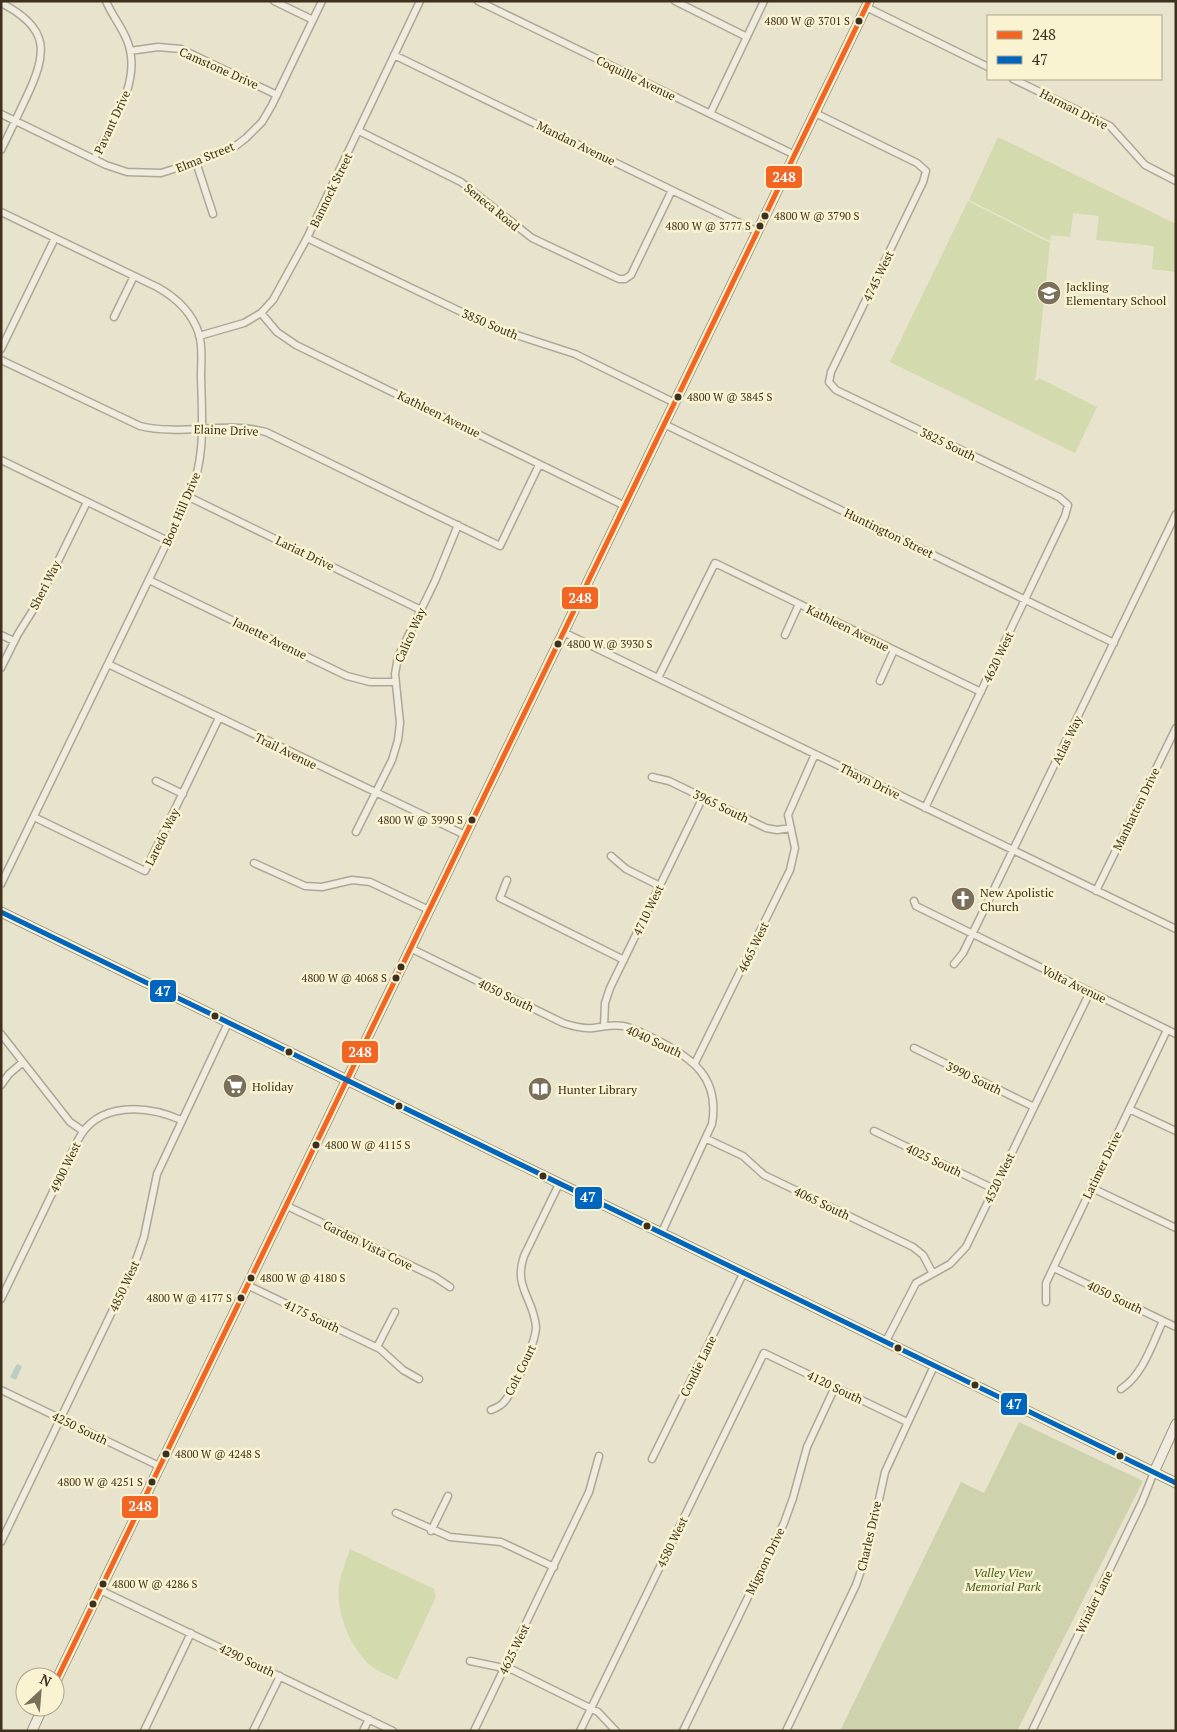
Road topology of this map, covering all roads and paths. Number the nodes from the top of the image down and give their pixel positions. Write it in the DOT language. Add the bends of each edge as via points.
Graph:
graph roads {
  1 [pos="106,1"];
  2 [pos="274,1"];
  3 [pos="322,1"];
  4 [pos="420,1"];
  5 [pos="478,1"];
  6 [pos="675,1"];
  7 [pos="764,1"];
  8 [pos="2,2"];
  9 [pos="868,4"];
  10 [pos="313,20"];
  11 [pos="747,36"];
  12 [pos="130,51"];
  13 [pos="394,55"];
  14 [pos="987,65"];
  15 [pos="1015,80"];
  16 [pos="277,95"];
  17 [pos="815,113"];
  18 [pos="1,114"];
  19 [pos="710,114"];
  20 [pos="15,121"];
  21 [pos="359,131"];
  22 [pos="1,150"];
  23 [pos="795,156"];
  24 [pos="94,159"];
  25 [pos="196,162"];
  26 [pos="1176,181"];
  27 [pos="672,190"];
  28 [pos="1,212"];
  29 [pos="213,214"];
  30 [pos="758,232"];
  31 [pos="55,238"];
  32 [pos="308,238"];
  33 [pos="134,276"];
  34 [pos="261,313"];
  35 [pos="114,317"];
  36 [pos="199,336"];
  37 [pos="1,349"];
  38 [pos="1,360"];
  39 [pos="829,382"];
  40 [pos="675,403"];
  41 [pos="664,424"];
  42 [pos="202,429"];
  43 [pos="1,460"];
  44 [pos="539,465"];
  45 [pos="189,497"];
  46 [pos="87,502"];
  47 [pos="1068,505"];
  48 [pos="625,506"];
  49 [pos="1176,514"];
  50 [pos="458,525"];
  51 [pos="168,541"];
  52 [pos="149,580"];
  53 [pos="1025,600"];
  54 [pos="799,604"];
  55 [pos="421,610"];
  56 [pos="563,632"];
  57 [pos="785,634"];
  58 [pos="1,635"];
  59 [pos="14,641"];
  60 [pos="1114,643"];
  61 [pos="894,650"];
  62 [pos="108,664"];
  63 [pos="1,668"];
  64 [pos="658,678"];
  65 [pos="880,681"];
  66 [pos="395,682"];
  67 [pos="980,692"];
  68 [pos="220,718"];
  69 [pos="1176,728"];
  70 [pos="814,754"];
  71 [pos="652,777"];
  72 [pos="156,781"];
  73 [pos="375,793"];
  74 [pos="183,794"];
  75 [pos="703,797"];
  76 [pos="925,808"];
  77 [pos="34,816"];
  78 [pos="790,828"];
  79 [pos="356,832"];
  80 [pos="465,835"];
  81 [pos="1013,850"];
  82 [pos="611,856"];
  83 [pos="254,863"];
  84 [pos="507,880"];
  85 [pos="1,884"];
  86 [pos="660,886"];
  87 [pos="1096,891"];
  88 [pos="914,901"];
  89 [pos="429,910"];
  90 [pos="1,912"];
  91 [pos="1176,929"];
  92 [pos="972,934"];
  93 [pos="410,948"];
  94 [pos="624,960"];
  95 [pos="954,964"];
  96 [pos="1090,992"];
  97 [pos="228,1023"];
  98 [pos="604,1026"];
  99 [pos="1167,1030"];
  100 [pos="1,1034"];
  101 [pos="1176,1034"];
  102 [pos="914,1048"];
  103 [pos="23,1062"];
  104 [pos="695,1063"];
  105 [pos="346,1081"];
  106 [pos="1,1085"];
  107 [pos="1034,1107"];
  108 [pos="1129,1109"];
  109 [pos="182,1120"];
  110 [pos="83,1131"];
  111 [pos="874,1131"];
  112 [pos="1176,1131"];
  113 [pos="707,1138"];
  114 [pos="559,1184"];
  115 [pos="1092,1188"];
  116 [pos="994,1189"];
  117 [pos="285,1204"];
  118 [pos="1176,1228"];
  119 [pos="661,1234"];
  120 [pos="1054,1268"];
  121 [pos="932,1272"];
  122 [pos="743,1274"];
  123 [pos="247,1285"];
  124 [pos="450,1287"];
  125 [pos="1,1299"];
  126 [pos="1046,1302"];
  127 [pos="395,1312"];
  128 [pos="1163,1321"];
  129 [pos="1176,1327"];
  130 [pos="885,1343"];
  131 [pos="377,1347"];
  132 [pos="764,1353"];
  133 [pos="934,1366"];
  134 [pos="419,1379"];
  135 [pos="834,1387"];
  136 [pos="1120,1389"];
  137 [pos="1,1390"];
  138 [pos="491,1410"];
  139 [pos="61,1419"];
  140 [pos="907,1422"];
  141 [pos="1176,1424"];
  142 [pos="599,1456"];
  143 [pos="652,1459"];
  144 [pos="159,1466"];
  145 [pos="1154,1472"];
  146 [pos="1176,1483"];
  147 [pos="448,1496"];
  148 [pos="396,1513"];
  149 [pos="431,1531"];
  150 [pos="1,1542"];
  151 [pos="554,1567"];
  152 [pos="100,1590"];
  153 [pos="191,1633"];
  154 [pos="470,1661"];
  155 [pos="62,1667"];
  156 [pos="504,1667"];
  157 [pos="280,1676"];
  158 [pos="591,1709"];
  159 [pos="38,1717"];
  160 [pos="369,1719"];
  161 [pos="32,1731"];
  162 [pos="144,1731"];
  163 [pos="253,1731"];
  164 [pos="363,1731"];
  165 [pos="393,1731"];
  166 [pos="474,1731"];
  167 [pos="580,1731"];
  168 [pos="616,1731"];
  169 [pos="683,1731"];
  170 [pos="786,1731"];
  171 [pos="1032,1731"];
  1 -- 12 [label="street, Pavant Drive"];
  2 -- 10 [label="street"];
  3 -- 10 [label="street, Elma Street"];
  4 -- 13 [label="street, Bannock Street"];
  5 -- 19 [label="street, Coquille Avenue"];
  6 -- 11 [label="street"];
  7 -- 11 [label="street"];
  8 -- 20 [label="street" via="29,20 42,51 37,75"];
  9 -- 14 [label="street"];
  9 -- 17 [label="main road"];
  10 -- 16 [label="street, Elma Street"];
  11 -- 19 [label="street"];
  12 -- 16 [label="street, Camstone Drive" via="158,47 181,49"];
  12 -- 24 [label="street, Pavant Drive" via="130,84"];
  13 -- 21 [label="street, Bannock Street"];
  13 -- 27 [label="street, Mandan Avenue"];
  15 -- 26 [label="street, Harman Drive" via="1110,126 1145,165"];
  16 -- 25 [label="street, Elma Street" via="262,122 246,138 227,151"];
  17 -- 23 [label="main road"];
  17 -- 39 [label="street, 4745 West" via="918,163 926,171"];
  18 -- 20 [label="street, Elma Street"];
  19 -- 23 [label="street, Coquille Avenue"];
  20 -- 22 [label="street"];
  20 -- 24 [label="street, Elma Street"];
  21 -- 27 [label="street, Seneca Road" via="461,182 532,238 613,277 625,279 635,266"];
  21 -- 32 [label="street, Bannock Street"];
  23 -- 30 [label="main road"];
  24 -- 25 [label="street, Elma Street" via="119,170 143,174 170,171"];
  25 -- 29 [label="street"];
  27 -- 30 [label="street, Mandan Avenue"];
  28 -- 31 [label="street, Boot Hill Drive"];
  30 -- 40 [label="main road"];
  31 -- 33 [label="street, Boot Hill Drive"];
  31 -- 37 [label="street"];
  32 -- 34 [label="street, Bannock Street" via="278,292"];
  32 -- 40 [label="street, 3850 South" via="495,328 575,354"];
  33 -- 35 [label="street"];
  33 -- 36 [label="street, Boot Hill Drive" via="179,301 193,320"];
  34 -- 36 [label="street, Bannock Street" via="238,326"];
  34 -- 44 [label="street, Kathleen Avenue" via="277,332 296,345"];
  36 -- 42 [label="street, Boot Hill Drive"];
  38 -- 42 [label="street, Elaine Drive" via="140,426"];
  39 -- 47 [label="street, 3825 South" via="836,390 1056,496"];
  40 -- 41 [label="main road"];
  41 -- 48 [label="main road"];
  41 -- 53 [label="street, Huntington Street"];
  42 -- 45 [label="street, Boot Hill Drive" via="199,468"];
  42 -- 50 [label="street, Elaine Drive" via="266,432"];
  43 -- 46 [label="street"];
  44 -- 48 [label="street, Kathleen Avenue"];
  44 -- 50 [label="street, Elaine Drive" via="500,546"];
  45 -- 51 [label="street, Boot Hill Drive"];
  45 -- 55 [label="street, Lariat Drive"];
  46 -- 51 [label="street"];
  46 -- 59 [label="street, Sheri Way" via="38,602"];
  47 -- 53 [label="street, 4620 West" via="1066,516"];
  48 -- 56 [label="main road"];
  49 -- 60 [label="street, Atlas Way"];
  50 -- 55 [label="street, Calico Way"];
  51 -- 52 [label="street, Boot Hill Drive"];
  52 -- 62 [label="street, Boot Hill Drive"];
  52 -- 66 [label="street, Janette Avenue" via="347,676 364,681"];
  53 -- 60 [label="street, Huntington Street"];
  53 -- 67 [label="street, 4620 West"];
  54 -- 57 [label="street"];
  54 -- 61 [label="street, Kathleen Avenue"];
  54 -- 64 [label="street, Kathleen Avenue" via="714,563"];
  55 -- 66 [label="street, Calico Way" via="398,657"];
  56 -- 64 [label="street, Thayn Drive"];
  56 -- 80 [label="main road"];
  58 -- 59 [label="street"];
  59 -- 63 [label="street, Sheri Way"];
  60 -- 81 [label="street, Atlas Way"];
  61 -- 65 [label="street"];
  61 -- 67 [label="street, Kathleen Avenue"];
  62 -- 68 [label="street, Trail Avenue"];
  62 -- 77 [label="street, Boot Hill Drive"];
  64 -- 70 [label="street, Thayn Drive"];
  66 -- 73 [label="street, Calico Way" via="399,734 394,753"];
  67 -- 76 [label="street, 4620 West"];
  68 -- 73 [label="street, Trail Avenue"];
  68 -- 74 [label="street, Laredo Way"];
  69 -- 87 [label="street, Manhatten Drive"];
  70 -- 76 [label="street, Thayn Drive"];
  70 -- 78 [label="street, 4665 West" via="788,814"];
  71 -- 75 [label="street, 3965 South"];
  72 -- 74 [label="street"];
  73 -- 79 [label="street, Calico Way"];
  73 -- 80 [label="street, Trail Avenue"];
  74 -- 77 [label="street, Laredo Way" via="145,871"];
  75 -- 78 [label="street, 3965 South" via="770,830"];
  75 -- 86 [label="street, 4710 West"];
  76 -- 81 [label="street, Thayn Drive"];
  77 -- 85 [label="street, Boot Hill Drive"];
  78 -- 104 [label="street, 4665 West" via="795,848 790,870"];
  80 -- 89 [label="main road"];
  81 -- 87 [label="street, Thayn Drive"];
  81 -- 92 [label="street, Atlas Way"];
  82 -- 86 [label="street" via="623,867"];
  83 -- 89 [label="street" via="305,886 322,887 352,880 370,882"];
  84 -- 94 [label="street" via="500,898"];
  86 -- 94 [label="street, 4710 West"];
  87 -- 91 [label="street, Thayn Drive"];
  88 -- 92 [label="street, Volta Avenue" via="916,906"];
  89 -- 93 [label="main road"];
  90 -- 97 [label="main road"];
  92 -- 95 [label="street, Atlas Way"];
  92 -- 96 [label="street, Volta Avenue"];
  93 -- 98 [label="street, 4050 South" via="562,1023 584,1028"];
  93 -- 105 [label="main road"];
  94 -- 98 [label="street, 4710 West" via="605,1004"];
  96 -- 99 [label="street, Volta Avenue"];
  96 -- 107 [label="street, 4520 West"];
  97 -- 105 [label="main road"];
  97 -- 109 [label="street, 4850 West"];
  98 -- 104 [label="street, 4040 South" via="633,1029"];
  99 -- 101 [label="street, Volta Avenue"];
  99 -- 108 [label="street, Latimer Drive"];
  100 -- 103 [label="street"];
  102 -- 107 [label="street, 3990 South"];
  103 -- 106 [label="street"];
  103 -- 110 [label="street" via="70,1122"];
  104 -- 113 [label="street, 4040 South" via="712,1095 714,1114"];
  105 -- 114 [label="main road"];
  105 -- 117 [label="main road"];
  107 -- 116 [label="street, 4520 West"];
  108 -- 112 [label="street"];
  108 -- 115 [label="street, Latimer Drive"];
  109 -- 110 [label="street, 4900 West" via="160,1113 116,1110 98,1117"];
  109 -- 139 [label="street, 4850 West" via="157,1174 137,1260"];
  110 -- 125 [label="street, 4900 West"];
  111 -- 116 [label="street, 4025 South"];
  113 -- 119 [label="street, 4040 South"];
  113 -- 121 [label="street, 4065 South" via="743,1156 761,1173 917,1249"];
  114 -- 119 [label="main road"];
  114 -- 138 [label="street, Colt Court" via="521,1268 522,1288 535,1320 533,1344 506,1400"];
  115 -- 118 [label="street"];
  115 -- 120 [label="street, Latimer Drive"];
  116 -- 121 [label="street, 4520 West" via="962,1252 950,1264"];
  117 -- 123 [label="main road"];
  117 -- 124 [label="street, Garden Vista Cove"];
  119 -- 122 [label="main road"];
  120 -- 126 [label="street, Latimer Drive" via="1045,1287"];
  120 -- 128 [label="street, 4050 South"];
  121 -- 130 [label="street, 4520 West" via="913,1287"];
  122 -- 130 [label="main road"];
  122 -- 143 [label="street, Condie Lane"];
  123 -- 131 [label="street, 4175 South"];
  123 -- 144 [label="main road"];
  127 -- 131 [label="street"];
  128 -- 129 [label="street, 4050 South"];
  128 -- 136 [label="street" via="1137,1375"];
  130 -- 133 [label="main road"];
  131 -- 134 [label="street, 4175 South" via="403,1370"];
  132 -- 135 [label="street, 4120 South"];
  132 -- 158 [label="street, 4580 West"];
  133 -- 140 [label="street, Charles Drive"];
  133 -- 145 [label="main road"];
  135 -- 140 [label="street, 4120 South"];
  135 -- 169 [label="street, Mignon Drive" via="807,1447 784,1523"];
  137 -- 139 [label="street, 4250 South"];
  139 -- 144 [label="street, 4250 South"];
  139 -- 150 [label="street, 4850 West"];
  140 -- 170 [label="street, Charles Drive" via="883,1477 861,1572"];
  141 -- 145 [label="main road"];
  142 -- 151 [label="street, 4625 West" via="589,1492"];
  144 -- 152 [label="main road"];
  145 -- 146 [label="main road"];
  145 -- 171 [label="street, Winder Lane"];
  147 -- 149 [label="street"];
  148 -- 149 [label="street"];
  149 -- 151 [label="street" via="450,1537 501,1542"];
  151 -- 156 [label="street, 4625 West"];
  152 -- 153 [label="street, 4290 South"];
  152 -- 155 [label="main road"];
  153 -- 157 [label="street, 4290 South"];
  153 -- 162 [label="street"];
  154 -- 156 [label="street"];
  156 -- 158 [label="street"];
  156 -- 166 [label="street, 4625 West"];
  157 -- 160 [label="street, 4290 South"];
  157 -- 163 [label="street"];
  158 -- 167 [label="street, 4580 West"];
  158 -- 168 [label="street" via="604,1717"];
  159 -- 161 [label="main road"];
  160 -- 164 [label="street"];
  160 -- 165 [label="street, 4290 South"];
}
